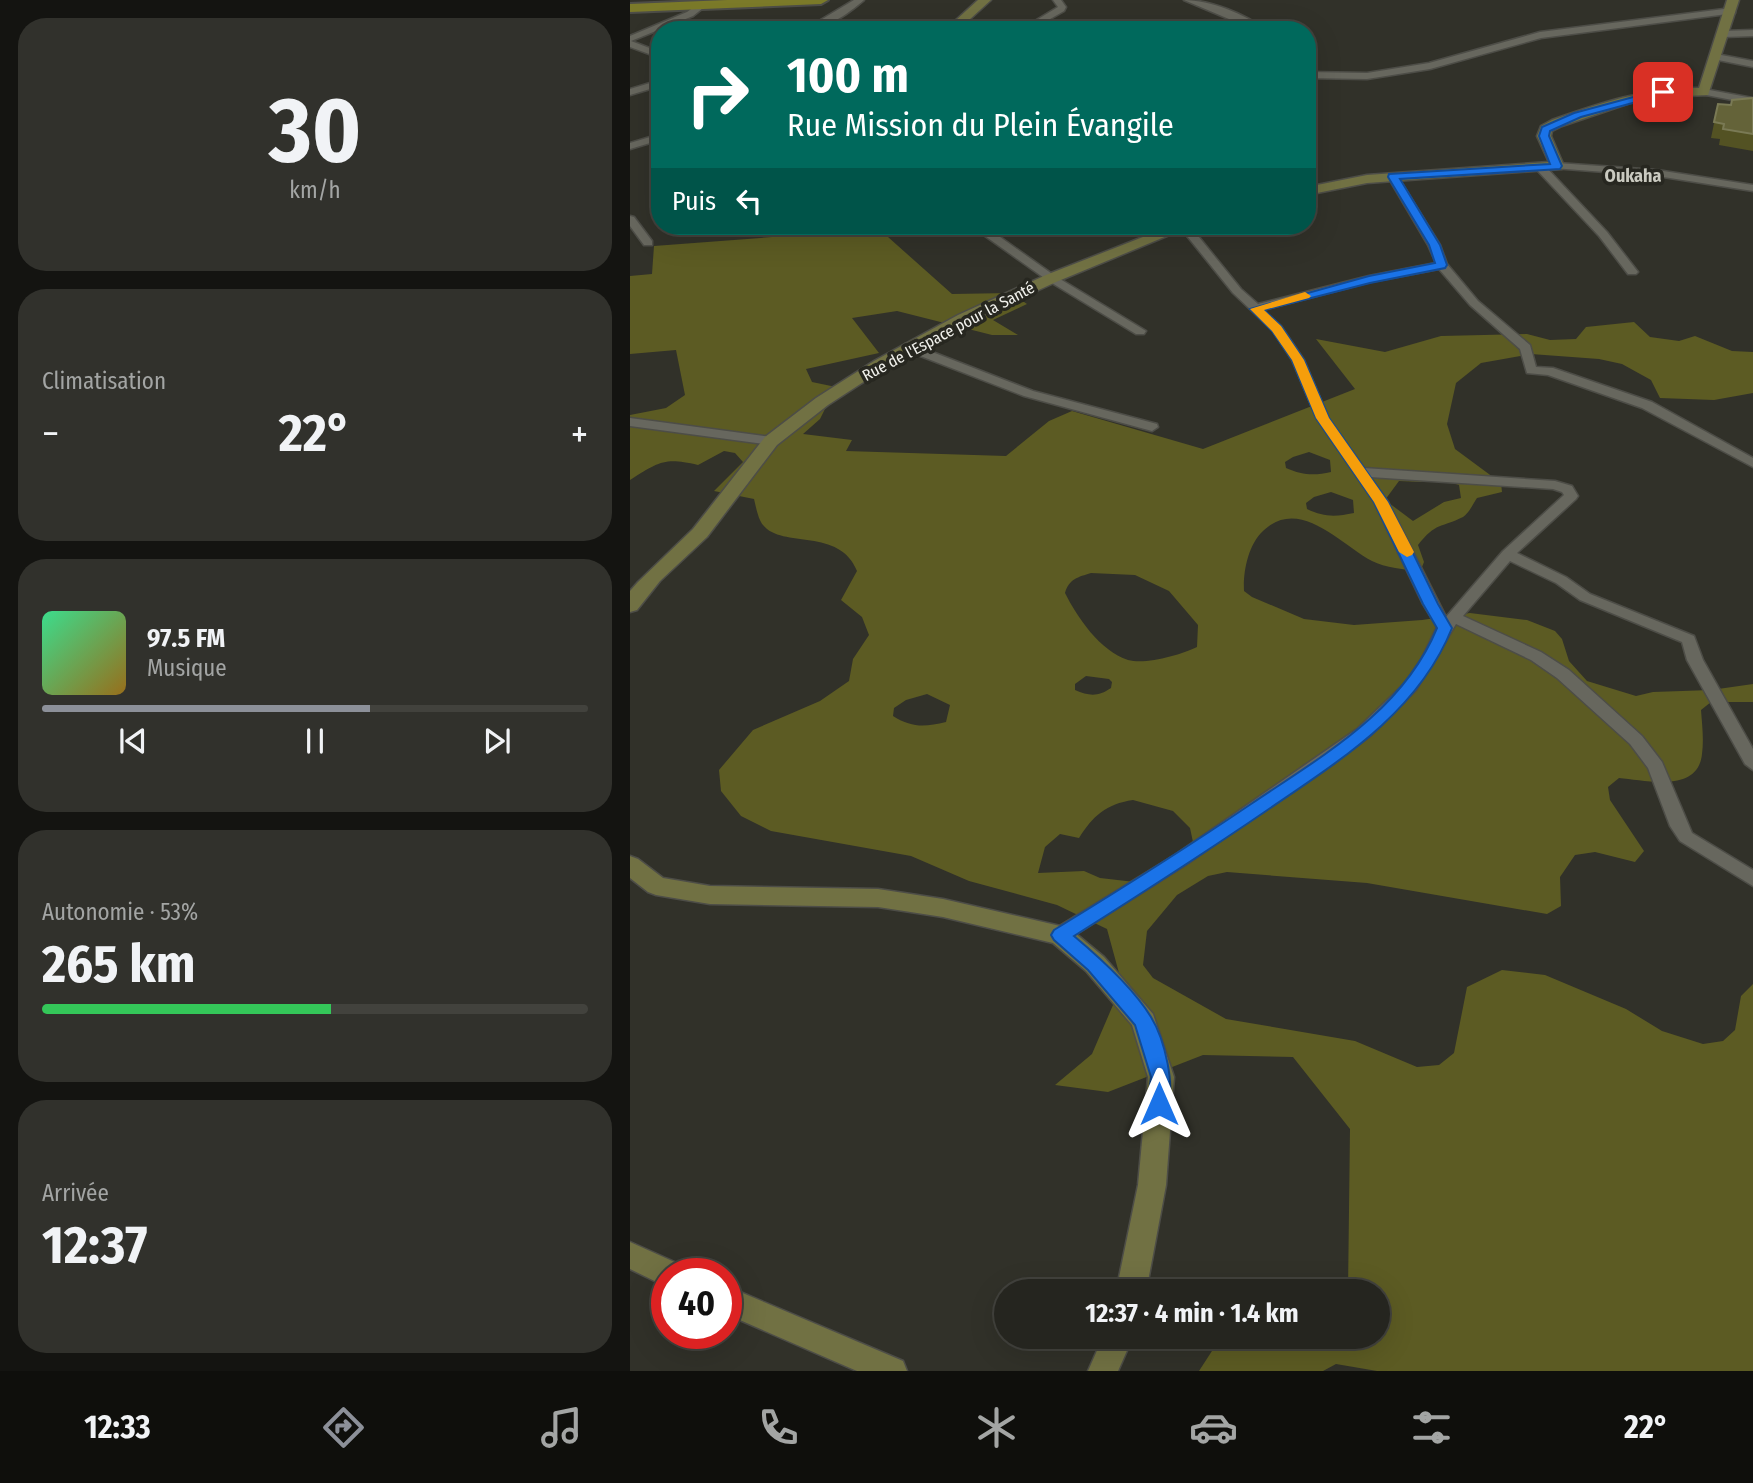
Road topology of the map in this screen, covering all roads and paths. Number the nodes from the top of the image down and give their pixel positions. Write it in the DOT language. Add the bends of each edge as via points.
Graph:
graph roads {
  1 [pos="725,0"];
  2 [pos="821,0"];
  3 [pos="860,0"];
  4 [pos="985,0"];
  5 [pos="1057,0"];
  6 [pos="1188,0"];
  7 [pos="704,4"];
  8 [pos="1732,5"];
  9 [pos="630,6"];
  10 [pos="674,21"];
  11 [pos="826,21"];
  12 [pos="961,21"];
  13 [pos="1040,21"];
  14 [pos="1245,21"];
  15 [pos="651,31"];
  16 [pos="1753,33"];
  17 [pos="1723,34"];
  18 [pos="630,40"];
  19 [pos="651,50"];
  20 [pos="1716,57"];
  21 [pos="1753,64"];
  22 [pos="1316,75"];
  23 [pos="651,86"];
  24 [pos="630,92"];
  25 [pos="1704,92"];
  26 [pos="1753,101"];
  27 [pos="651,140"];
  28 [pos="630,146"];
  29 [pos="1557,166"];
  30 [pos="1540,167"];
  31 [pos="1393,177"];
  32 [pos="1753,188"];
  33 [pos="1316,189"];
  34 [pos="630,219"];
  35 [pos="990,235"];
  36 [pos="1161,235"];
  37 [pos="1191,235"];
  38 [pos="648,243"];
  39 [pos="1441,265"];
  40 [pos="1632,272"];
  41 [pos="1051,278"];
  42 [pos="1256,309"];
  43 [pos="1140,331"];
  44 [pos="909,348"];
  45 [pos="630,422"];
  46 [pos="1152,428"];
  47 [pos="772,441"];
  48 [pos="1753,463"];
  49 [pos="1360,472"];
  50 [pos="1508,554"];
  51 [pos="630,606"];
  52 [pos="1449,622"];
  53 [pos="1753,764"];
  54 [pos="630,865"];
  55 [pos="1753,879"];
  56 [pos="1060,935"];
  57 [pos="630,1255"];
  58 [pos="651,1265"];
  59 [pos="1134,1279"];
  60 [pos="742,1307"];
  61 [pos="1112,1349"];
  62 [pos="892,1371"];
  63 [pos="1102,1371"];
  1 -- 9 [label="main road"];
  2 -- 7 [label="main road"];
  3 -- 11 [label="street"];
  4 -- 12 [label="street"];
  5 -- 13 [label="street" via="1061,9"];
  6 -- 14 [label="street"];
  7 -- 9 [label="main road"];
  7 -- 10 [label="street"];
  8 -- 17 [label="street"];
  8 -- 22 [label="street" via="1540,35 1430,66 1367,76"];
  15 -- 18 [label="street"];
  16 -- 17 [label="street"];
  17 -- 20 [label="street"];
  18 -- 19 [label="street"];
  20 -- 21 [label="street"];
  20 -- 25 [label="street"];
  23 -- 24 [label="street"];
  25 -- 26 [label="street"];
  25 -- 29 [label="street" via="1652,94 1557,123 1546,129 1544,136"];
  27 -- 28 [label="street"];
  29 -- 30 [label="street"];
  29 -- 32 [label="street" via="1657,173"];
  30 -- 31 [label="street"];
  30 -- 40 [label="street"];
  31 -- 33 [label="street"];
  31 -- 39 [label="street"];
  34 -- 38 [label="street"];
  35 -- 41 [label="street"];
  36 -- 41 [label="street, Rue de l'Espace pour la Santé"];
  37 -- 42 [label="street"];
  39 -- 42 [label="street"];
  39 -- 48 [label="street" via="1474,303 1526,348 1531,370 1549,371 1647,405"];
  41 -- 43 [label="street"];
  41 -- 44 [label="street, Rue de l'Espace pour la Santé"];
  42 -- 49 [label="street" via="1298,360 1323,418"];
  44 -- 46 [label="street" via="1031,396"];
  44 -- 47 [label="street, Rue de l'Espace pour la Santé" via="812,408"];
  45 -- 47 [label="street"];
  47 -- 51 [label="street, Rue de l'Espace pour la Santé" via="701,532"];
  49 -- 50 [label="street" via="1528,482 1567,489 1572,496 1567,502"];
  49 -- 52 [label="street" via="1381,502 1430,604"];
  50 -- 52 [label="street"];
  50 -- 53 [label="street" via="1585,597 1689,639 1695,660"];
  52 -- 55 [label="street" via="1536,656 1563,674 1636,740 1656,766 1686,837"];
  52 -- 56 [label="street" via="1396,704 1358,740 1174,866"];
  54 -- 56 [label="street" via="656,886 710,895 878,898"];
  56 -- 59 [label="street" via="1095,964 1144,1021 1161,1077 1152,1185"];
  57 -- 58 [label="street"];
  60 -- 62 [label="street"];
  61 -- 63 [label="street"];
}
